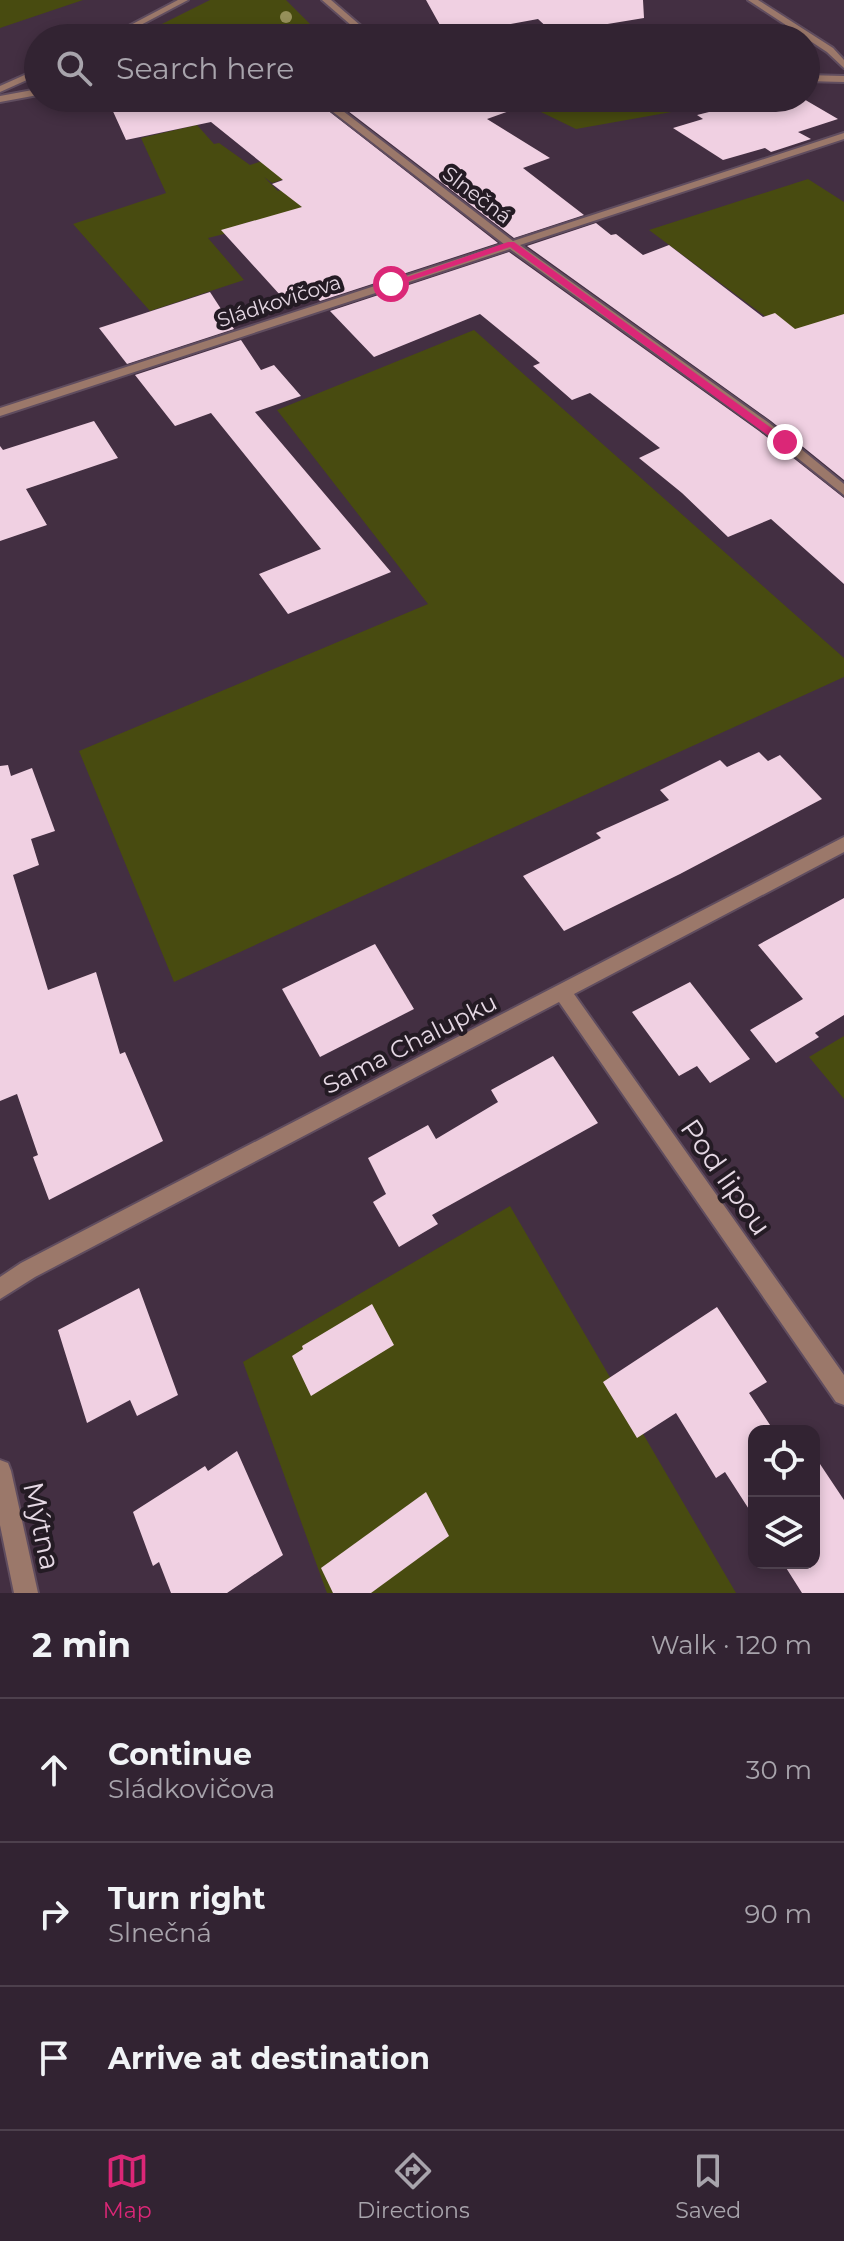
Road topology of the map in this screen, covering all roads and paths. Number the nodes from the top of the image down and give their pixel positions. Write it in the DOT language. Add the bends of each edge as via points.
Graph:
graph roads {
  1 [pos="184,0"];
  2 [pos="326,0"];
  3 [pos="752,0"];
  4 [pos="137,24"];
  5 [pos="354,24"];
  6 [pos="789,24"];
  7 [pos="820,44"];
  8 [pos="844,66"];
  9 [pos="24,78"];
  10 [pos="820,80"];
  11 [pos="843,82"];
  12 [pos="0,89"];
  13 [pos="24,95"];
  14 [pos="0,99"];
  15 [pos="338,112"];
  16 [pos="844,136"];
  17 [pos="511,244"];
  18 [pos="0,412"];
  19 [pos="844,491"];
  20 [pos="844,844"];
  21 [pos="562,992"];
  22 [pos="0,1289"];
  23 [pos="844,1394"];
  24 [pos="0,1471"];
  25 [pos="26,1593"];
  1 -- 4 [label="street"];
  2 -- 5 [label="street"];
  3 -- 6 [label="street"];
  7 -- 8 [label="street"];
  8 -- 11 [label="street"];
  9 -- 12 [label="street"];
  10 -- 11 [label="street"];
  13 -- 14 [label="street"];
  15 -- 17 [label="street, Slnečná"];
  16 -- 17 [label="street, Sládkovičova"];
  17 -- 18 [label="street, Sládkovičova"];
  17 -- 19 [label="street, Slnečná" via="765,426"];
  20 -- 21 [label="street, Sama Chalupku"];
  21 -- 22 [label="street, Sama Chalupku"];
  21 -- 23 [label="street, Pod lipou"];
  24 -- 25 [label="street, Mýtna"];
}
